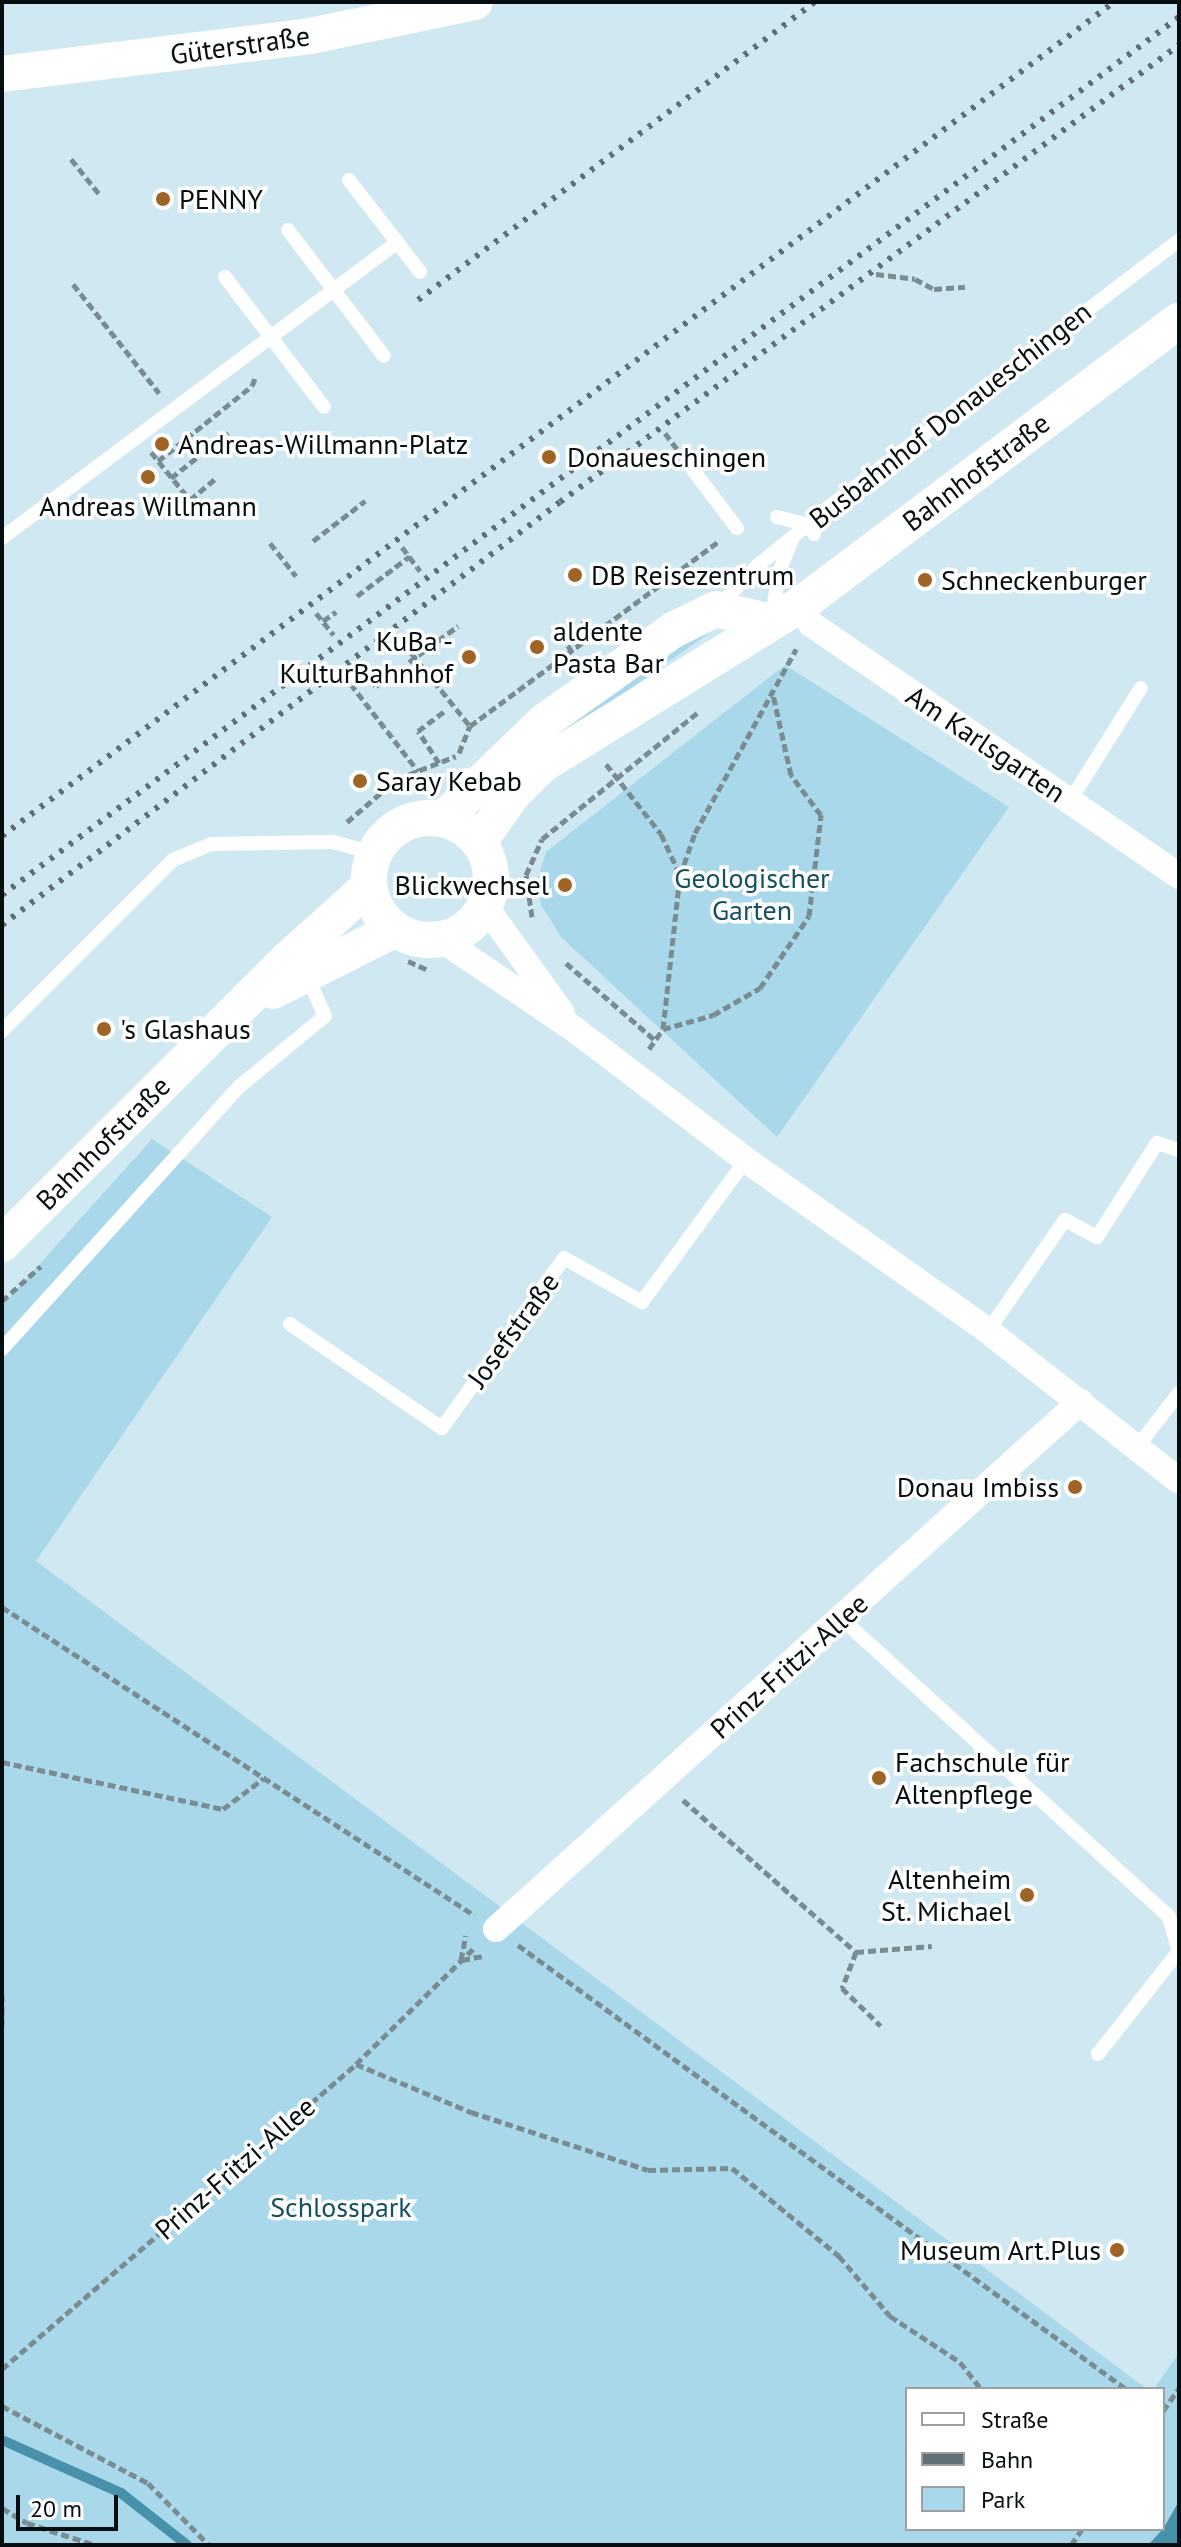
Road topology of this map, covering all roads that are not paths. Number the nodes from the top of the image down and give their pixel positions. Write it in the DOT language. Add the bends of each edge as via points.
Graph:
graph roads {
  1 [pos="475,2"];
  2 [pos="2,74"];
  3 [pos="349,180"];
  4 [pos="288,230"];
  5 [pos="1179,240"];
  6 [pos="397,242"];
  7 [pos="420,272"];
  8 [pos="225,277"];
  9 [pos="333,289"];
  10 [pos="1179,320"];
  11 [pos="270,336"];
  12 [pos="384,356"];
  13 [pos="324,407"];
  14 [pos="693,470"];
  15 [pos="777,517"];
  16 [pos="737,528"];
  17 [pos="811,530"];
  18 [pos="794,536"];
  19 [pos="2,538"];
  20 [pos="716,609"];
  21 [pos="794,617"];
  22 [pos="1141,688"];
  23 [pos="1070,801"];
  24 [pos="443,819"];
  25 [pos="479,842"];
  26 [pos="371,870"];
  27 [pos="1179,876"];
  28 [pos="485,906"];
  29 [pos="394,930"];
  30 [pos="442,940"];
  31 [pos="306,973"];
  32 [pos="240,1009"];
  33 [pos="574,1029"];
  34 [pos="2,1031"];
  35 [pos="1179,1150"];
  36 [pos="746,1160"];
  37 [pos="2,1244"];
  38 [pos="290,1324"];
  39 [pos="988,1331"];
  40 [pos="2,1349"];
  41 [pos="1179,1393"];
  42 [pos="1080,1402"];
  43 [pos="1138,1446"];
  44 [pos="1179,1481"];
  45 [pos="842,1619"];
  46 [pos="496,1929"];
  47 [pos="1098,2054"];
  1 -- 2 [label="main road, Güterstraße" via="310,36"];
  3 -- 6 [label="lane"];
  4 -- 9 [label="lane"];
  5 -- 17 [label="lane, Busbahnhof Donaueschingen"];
  6 -- 7 [label="lane"];
  6 -- 9 [label="lane"];
  8 -- 11 [label="lane"];
  9 -- 11 [label="lane"];
  9 -- 12 [label="lane"];
  10 -- 21 [label="main road, Bahnhofstraße"];
  11 -- 13 [label="lane"];
  11 -- 19 [label="lane"];
  14 -- 16 [label="lane"];
  15 -- 17 [label="lane"];
  17 -- 18 [label="lane, Busbahnhof Donaueschingen"];
  18 -- 20 [label="lane"];
  18 -- 21 [label="lane, Busbahnhof Donaueschingen" via="779,572"];
  20 -- 21 [label="main road"];
  20 -- 24 [label="main road" via="673,630 545,721"];
  21 -- 23 [label="street, Am Karlsgarten"];
  21 -- 25 [label="main road, Bahnhofstraße" via="542,765 512,795"];
  22 -- 23 [label="lane"];
  23 -- 27 [label="street, Am Karlsgarten"];
  24 -- 25 [label="main road"];
  24 -- 26 [label="main road" via="402,824"];
  25 -- 28 [label="main road" via="492,873"];
  26 -- 29 [label="main road" via="382,919"];
  26 -- 32 [label="main road, Bahnhofstraße"];
  26 -- 34 [label="lane" via="333,842 211,844 173,860"];
  28 -- 30 [label="main road" via="468,928"];
  28 -- 33 [label="street"];
  29 -- 30 [label="main road" via="426,941"];
  29 -- 31 [label="main road, Bahnhofstraße"];
  30 -- 33 [label="street"];
  31 -- 32 [label="main road, Bahnhofstraße"];
  31 -- 40 [label="lane" via="325,1016 240,1086"];
  32 -- 37 [label="main road, Bahnhofstraße"];
  33 -- 36 [label="street"];
  35 -- 39 [label="lane" via="1157,1143 1097,1237 1065,1220"];
  36 -- 38 [label="lane, Josefstraße" via="642,1302 564,1258 442,1428"];
  36 -- 39 [label="street"];
  39 -- 42 [label="street"];
  41 -- 43 [label="lane"];
  42 -- 43 [label="street"];
  42 -- 45 [label="street, Prinz-Fritzi-Allee"];
  43 -- 44 [label="street"];
  45 -- 46 [label="street, Prinz-Fritzi-Allee"];
  45 -- 47 [label="lane" via="1169,1917 1179,1951"];
}
